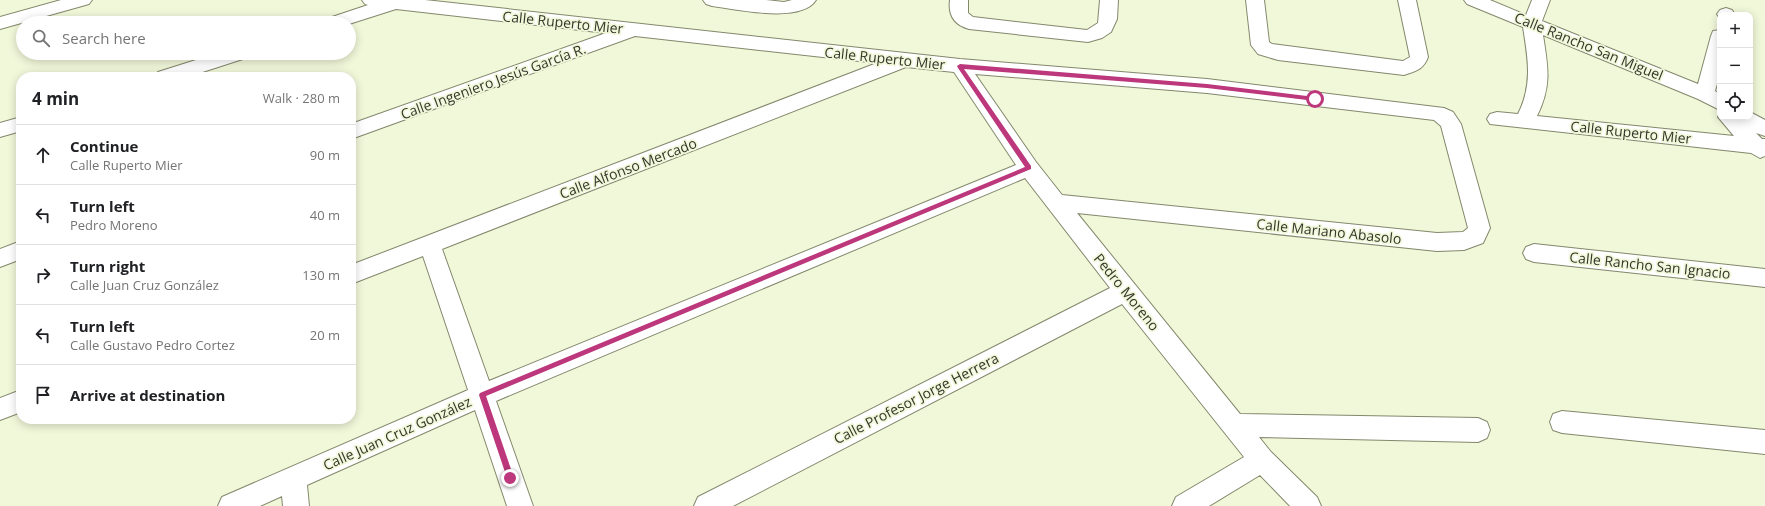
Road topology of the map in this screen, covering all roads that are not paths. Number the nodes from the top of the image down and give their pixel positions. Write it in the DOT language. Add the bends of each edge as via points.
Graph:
graph roads {
  1 [pos="83,0"];
  2 [pos="371,0"];
  3 [pos="712,0"];
  4 [pos="807,0"];
  5 [pos="958,0"];
  6 [pos="1108,0"];
  7 [pos="1255,0"];
  8 [pos="1407,0"];
  9 [pos="1473,0"];
  10 [pos="1541,0"];
  11 [pos="395,3"];
  12 [pos="25,16"];
  13 [pos="354,16"];
  14 [pos="16,19"];
  15 [pos="0,23"];
  16 [pos="1532,23"];
  17 [pos="635,30"];
  18 [pos="1718,48"];
  19 [pos="217,60"];
  20 [pos="905,60"];
  21 [pos="960,66"];
  22 [pos="180,72"];
  23 [pos="1712,98"];
  24 [pos="1446,118"];
  25 [pos="1497,119"];
  26 [pos="1525,120"];
  27 [pos="1732,120"];
  28 [pos="1746,120"];
  29 [pos="16,125"];
  30 [pos="0,130"];
  31 [pos="356,130"];
  32 [pos="1763,144"];
  33 [pos="1028,168"];
  34 [pos="1057,203"];
  35 [pos="430,245"];
  36 [pos="16,252"];
  37 [pos="1534,253"];
  38 [pos="0,258"];
  39 [pos="356,273"];
  40 [pos="1765,278"];
  41 [pos="1125,291"];
  42 [pos="482,395"];
  43 [pos="16,403"];
  44 [pos="0,409"];
  45 [pos="1562,422"];
  46 [pos="1235,425"];
  47 [pos="1478,430"];
  48 [pos="1765,442"];
  49 [pos="1262,460"];
  50 [pos="293,478"];
  51 [pos="231,506"];
  52 [pos="296,506"];
  53 [pos="520,506"];
  54 [pos="707,506"];
  55 [pos="1185,506"];
  56 [pos="1308,506"];
  1 -- 12 [label="street"];
  2 -- 11 [label="street, Calle Ruperto Mier"];
  3 -- 4 [label="street" via="784,8"];
  5 -- 6 [label="street" via="957,12 969,23 1088,36 1103,30 1108,24"];
  7 -- 8 [label="street" via="1260,45 1265,49 1278,53 1404,68 1417,63 1419,57"];
  9 -- 16 [label="street, Calle Rancho San Miguel"];
  10 -- 16 [label="street"];
  11 -- 13 [label="street"];
  11 -- 17 [label="street, Calle Ruperto Mier"];
  14 -- 15 [label="street"];
  16 -- 23 [label="street, Calle Rancho San Miguel"];
  16 -- 26 [label="street" via="1539,74 1534,102"];
  17 -- 20 [label="street, Calle Ruperto Mier"];
  17 -- 31 [label="street, Calle Ingeniero Jesús García R."];
  18 -- 23 [label="street"];
  19 -- 22 [label="street"];
  20 -- 21 [label="street, Calle Ruperto Mier"];
  20 -- 35 [label="street, Calle Alfonso Mercado"];
  21 -- 24 [label="street, Calle Ruperto Mier" via="1207,86 1437,113"];
  21 -- 33 [label="street, Pedro Moreno"];
  24 -- 34 [label="street, Calle Mariano Abasolo" via="1450,124 1479,228 1475,237 1464,242 1437,242"];
  25 -- 26 [label="street, Calle Ruperto Mier"];
  26 -- 32 [label="street, Calle Ruperto Mier"];
  27 -- 32 [label="street"];
  28 -- 32 [label="street"];
  29 -- 30 [label="street"];
  33 -- 34 [label="street, Pedro Moreno"];
  33 -- 42 [label="street, Calle Juan Cruz González"];
  34 -- 41 [label="street, Pedro Moreno"];
  35 -- 39 [label="street, Calle Alfonso Mercado"];
  35 -- 42 [label="street"];
  36 -- 38 [label="street"];
  37 -- 40 [label="street, Calle Rancho San Ignacio"];
  41 -- 46 [label="street, Pedro Moreno"];
  41 -- 54 [label="street, Calle Profesor Jorge Herrera"];
  42 -- 50 [label="street, Calle Juan Cruz González"];
  42 -- 53 [label="street"];
  43 -- 44 [label="street"];
  45 -- 48 [label="street"];
  46 -- 47 [label="street"];
  46 -- 49 [label="street, Pedro Moreno"];
  49 -- 55 [label="street"];
  49 -- 56 [label="street, Pedro Moreno"];
  50 -- 51 [label="street, Calle Juan Cruz González"];
  50 -- 52 [label="street"];
}
